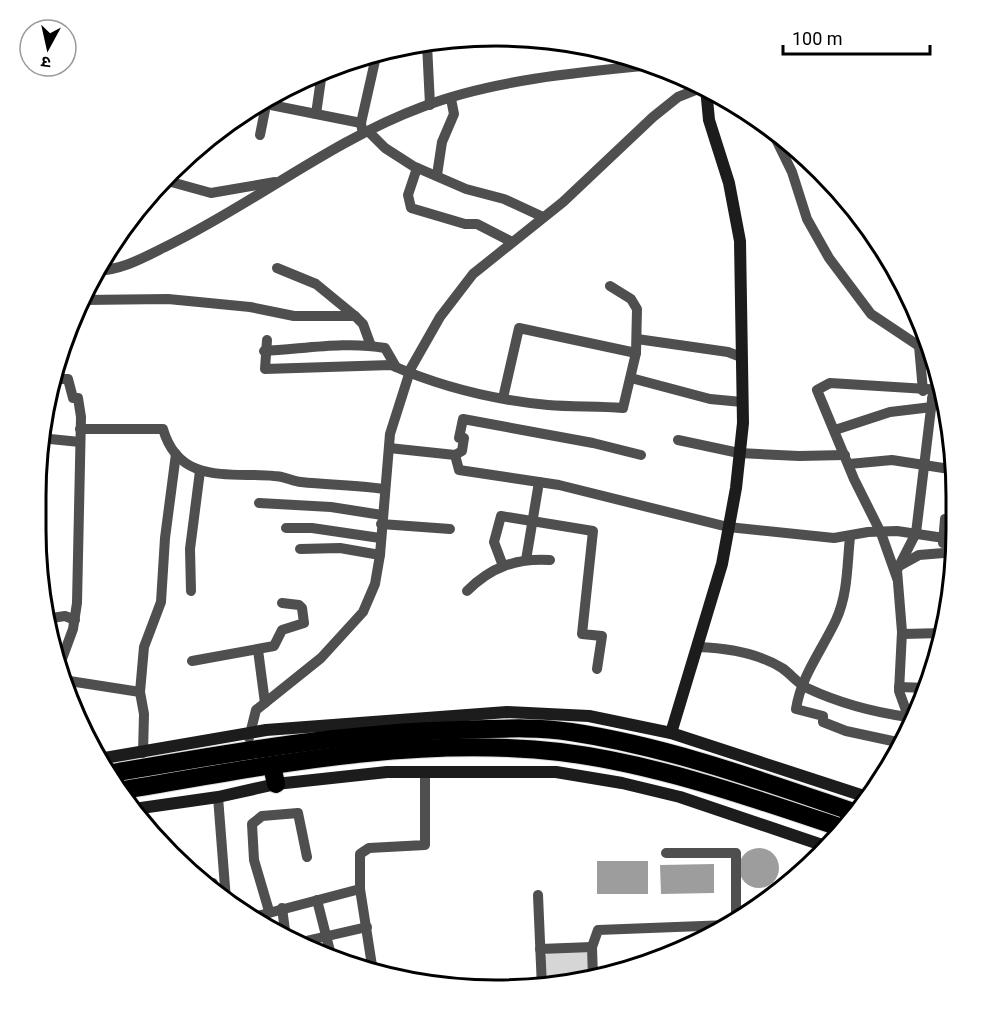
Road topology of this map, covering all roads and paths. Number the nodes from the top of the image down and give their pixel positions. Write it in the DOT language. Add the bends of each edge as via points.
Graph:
graph roads {
  1 [pos="427,52"];
  2 [pos="373,64"];
  3 [pos="631,67"];
  4 [pos="320,83"];
  5 [pos="693,92"];
  6 [pos="706,98"];
  7 [pos="451,99"];
  8 [pos="276,105"];
  9 [pos="430,105"];
  10 [pos="263,112"];
  11 [pos="316,114"];
  12 [pos="361,123"];
  13 [pos="366,133"];
  14 [pos="260,135"];
  15 [pos="780,147"];
  16 [pos="417,168"];
  17 [pos="437,176"];
  18 [pos="286,179"];
  19 [pos="174,183"];
  20 [pos="543,218"];
  21 [pos="512,243"];
  22 [pos="276,268"];
  23 [pos="107,271"];
  24 [pos="610,286"];
  25 [pos="92,300"];
  26 [pos="355,316"];
  27 [pos="637,339"];
  28 [pos="371,346"];
  29 [pos="636,353"];
  30 [pos="741,357"];
  31 [pos="396,367"];
  32 [pos="410,373"];
  33 [pos="631,378"];
  34 [pos="62,380"];
  35 [pos="933,396"];
  36 [pos="503,398"];
  37 [pos="742,402"];
  38 [pos="80,429"];
  39 [pos="835,430"];
  40 [pos="50,439"];
  41 [pos="678,441"];
  42 [pos="80,442"];
  43 [pos="389,448"];
  44 [pos="739,453"];
  45 [pos="176,454"];
  46 [pos="455,455"];
  47 [pos="641,455"];
  48 [pos="847,459"];
  49 [pos="924,465"];
  50 [pos="946,468"];
  51 [pos="200,471"];
  52 [pos="539,482"];
  53 [pos="384,489"];
  54 [pos="259,503"];
  55 [pos="381,519"];
  56 [pos="946,519"];
  57 [pos="532,522"];
  58 [pos="728,527"];
  59 [pos="286,528"];
  60 [pos="450,529"];
  61 [pos="880,531"];
  62 [pos="915,535"];
  63 [pos="850,537"];
  64 [pos="380,538"];
  65 [pos="944,538"];
  66 [pos="300,549"];
  67 [pos="943,553"];
  68 [pos="946,553"];
  69 [pos="380,555"];
  70 [pos="526,560"];
  71 [pos="550,560"];
  72 [pos="503,566"];
  73 [pos="899,566"];
  74 [pos="897,579"];
  75 [pos="191,591"];
  76 [pos="467,591"];
  77 [pos="282,603"];
  78 [pos="55,618"];
  79 [pos="75,620"];
  80 [pos="934,633"];
  81 [pos="902,634"];
  82 [pos="698,647"];
  83 [pos="258,650"];
  84 [pos="64,653"];
  85 [pos="192,661"];
  86 [pos="597,669"];
  87 [pos="73,681"];
  88 [pos="800,684"];
  89 [pos="899,687"];
  90 [pos="918,688"];
  91 [pos="140,692"];
  92 [pos="265,703"];
  93 [pos="907,714"];
  94 [pos="904,720"];
  95 [pos="670,733"];
  96 [pos="894,741"];
  97 [pos="250,742"];
  98 [pos="143,753"];
  99 [pos="108,758"];
  100 [pos="272,766"];
  101 [pos="426,771"];
  102 [pos="117,772"];
  103 [pos="276,784"];
  104 [pos="128,789"];
  105 [pos="861,795"];
  106 [pos="218,797"];
  107 [pos="142,808"];
  108 [pos="849,810"];
  109 [pos="836,826"];
  110 [pos="819,844"];
  111 [pos="666,853"];
  112 [pos="307,857"];
  113 [pos="360,889"];
  114 [pos="225,890"];
  115 [pos="538,895"];
  116 [pos="317,900"];
  117 [pos="282,908"];
  118 [pos="269,912"];
  119 [pos="736,912"];
  120 [pos="262,914"];
  121 [pos="712,926"];
  122 [pos="285,927"];
  123 [pos="366,927"];
  124 [pos="327,935"];
  125 [pos="310,940"];
  126 [pos="592,947"];
  127 [pos="330,948"];
  128 [pos="540,949"];
  129 [pos="372,963"];
  130 [pos="593,970"];
  131 [pos="542,978"];
  1 -- 9 [label="street"];
  2 -- 12 [label="street"];
  3 -- 7 [label="street" via="573,73"];
  4 -- 11 [label="street"];
  5 -- 20 [label="street" via="678,97 654,117"];
  6 -- 30 [label="street" via="729,183 740,242"];
  7 -- 9 [label="street"];
  7 -- 17 [label="street" via="454,114 442,142"];
  8 -- 11 [label="street"];
  9 -- 13 [label="street"];
  10 -- 14 [label="street"];
  11 -- 12 [label="street"];
  12 -- 13 [label="street"];
  13 -- 16 [label="street"];
  13 -- 18 [label="street"];
  15 -- 35 [label="street" via="807,219 829,258 871,314 920,346"];
  16 -- 17 [label="street"];
  16 -- 21 [label="street" via="408,195 411,208 477,224"];
  17 -- 20 [label="street" via="504,199"];
  18 -- 19 [label="street" via="211,193"];
  18 -- 23 [label="street" via="206,226 116,271"];
  20 -- 21 [label="street"];
  21 -- 32 [label="street" via="473,274 440,317"];
  22 -- 26 [label="street" via="315,284"];
  24 -- 27 [label="street" via="631,298 637,309"];
  25 -- 26 [label="street" via="168,299 250,307 294,316"];
  26 -- 28 [label="street" via="363,324"];
  27 -- 29 [label="street"];
  27 -- 30 [label="street"];
  28 -- 31 [label="street" via="385,348"];
  28 -- 31 [label="street" via="266,346 265,369"];
  29 -- 33 [label="street"];
  29 -- 36 [label="street" via="519,328"];
  30 -- 37 [label="street"];
  31 -- 32 [label="street"];
  32 -- 36 [label="street"];
  32 -- 43 [label="street"];
  33 -- 36 [label="street" via="622,408 548,405"];
  33 -- 37 [label="street" via="710,399"];
  34 -- 38 [label="street" via="68,379 73,398 78,398"];
  35 -- 39 [label="street"];
  35 -- 39 [label="street" via="830,383 817,390"];
  35 -- 49 [label="street"];
  37 -- 44 [label="street"];
  38 -- 42 [label="street"];
  38 -- 45 [label="street" via="163,429"];
  39 -- 48 [label="street"];
  40 -- 42 [label="street"];
  41 -- 44 [label="street"];
  42 -- 79 [label="street"];
  43 -- 46 [label="street"];
  43 -- 53 [label="street"];
  44 -- 48 [label="street"];
  44 -- 58 [label="street"];
  45 -- 51 [label="street"];
  45 -- 91 [label="street" via="165,538 165,580 158,614 144,647"];
  46 -- 47 [label="street" via="462,451 464,438 459,438 463,419"];
  46 -- 52 [label="street" via="459,470"];
  48 -- 49 [label="street"];
  48 -- 61 [label="street"];
  49 -- 50 [label="street"];
  49 -- 62 [label="street"];
  51 -- 53 [label="street" via="219,476 276,476 298,482"];
  51 -- 75 [label="street" via="190,549"];
  52 -- 57 [label="street"];
  52 -- 58 [label="street"];
  53 -- 55 [label="street"];
  54 -- 55 [label="street" via="331,507"];
  55 -- 60 [label="street"];
  55 -- 64 [label="street"];
  56 -- 65 [label="street"];
  57 -- 70 [label="street"];
  57 -- 72 [label="street" via="501,516 494,542"];
  57 -- 86 [label="street" via="593,531 582,634 602,636"];
  58 -- 63 [label="street"];
  58 -- 82 [label="street"];
  59 -- 64 [label="street"];
  61 -- 62 [label="street"];
  61 -- 63 [label="street"];
  61 -- 74 [label="street"];
  62 -- 65 [label="street"];
  62 -- 73 [label="street"];
  63 -- 88 [label="street" via="843,600 819,654"];
  64 -- 69 [label="street"];
  65 -- 67 [label="street"];
  66 -- 69 [label="street" via="340,548"];
  67 -- 68 [label="street"];
  67 -- 73 [label="street" via="919,555"];
  69 -- 92 [label="street" via="375,584 363,612 321,658"];
  70 -- 71 [label="street"];
  70 -- 72 [label="street"];
  72 -- 76 [label="street" via="490,571"];
  73 -- 74 [label="street"];
  74 -- 81 [label="street"];
  77 -- 83 [label="street" via="299,605 304,623 282,630 274,646"];
  78 -- 79 [label="street"];
  79 -- 84 [label="street"];
  80 -- 81 [label="street"];
  81 -- 89 [label="street"];
  82 -- 88 [label="street" via="760,658 785,669"];
  82 -- 95 [label="street"];
  83 -- 85 [label="street"];
  83 -- 92 [label="street"];
  87 -- 91 [label="street"];
  88 -- 94 [label="street"];
  88 -- 96 [label="street" via="796,709 818,713 823,722 846,731"];
  89 -- 90 [label="street"];
  89 -- 93 [label="street"];
  91 -- 98 [label="street"];
  92 -- 97 [label="street" via="256,710"];
  95 -- 97 [label="street" via="589,716 507,712 278,729"];
  95 -- 105 [label="street"];
  97 -- 98 [label="street"];
  97 -- 102 [label="highway"];
  97 -- 108 [label="highway" via="508,728 570,732 715,765"];
  98 -- 99 [label="street"];
  100 -- 103 [label="highway"];
  100 -- 104 [label="highway"];
  100 -- 109 [label="highway" via="401,750 559,752 659,771"];
  101 -- 103 [label="street"];
  101 -- 110 [label="street" via="555,772 622,783 680,797"];
  101 -- 113 [label="street" via="425,845 369,848 360,854"];
  103 -- 106 [label="street"];
  106 -- 107 [label="street"];
  106 -- 114 [label="street"];
  111 -- 119 [label="street" via="736,853"];
  112 -- 118 [label="street" via="298,813 262,816 252,824 254,860"];
  113 -- 116 [label="street"];
  113 -- 123 [label="street"];
  115 -- 128 [label="street"];
  116 -- 117 [label="street"];
  116 -- 124 [label="street"];
  117 -- 118 [label="street"];
  117 -- 122 [label="street"];
  118 -- 120 [label="street"];
  121 -- 126 [label="street" via="598,930"];
  123 -- 124 [label="street"];
  123 -- 129 [label="street"];
  124 -- 125 [label="street"];
  124 -- 127 [label="street"];
  126 -- 128 [label="street"];
  126 -- 130 [label="street"];
  128 -- 131 [label="street"];
}
